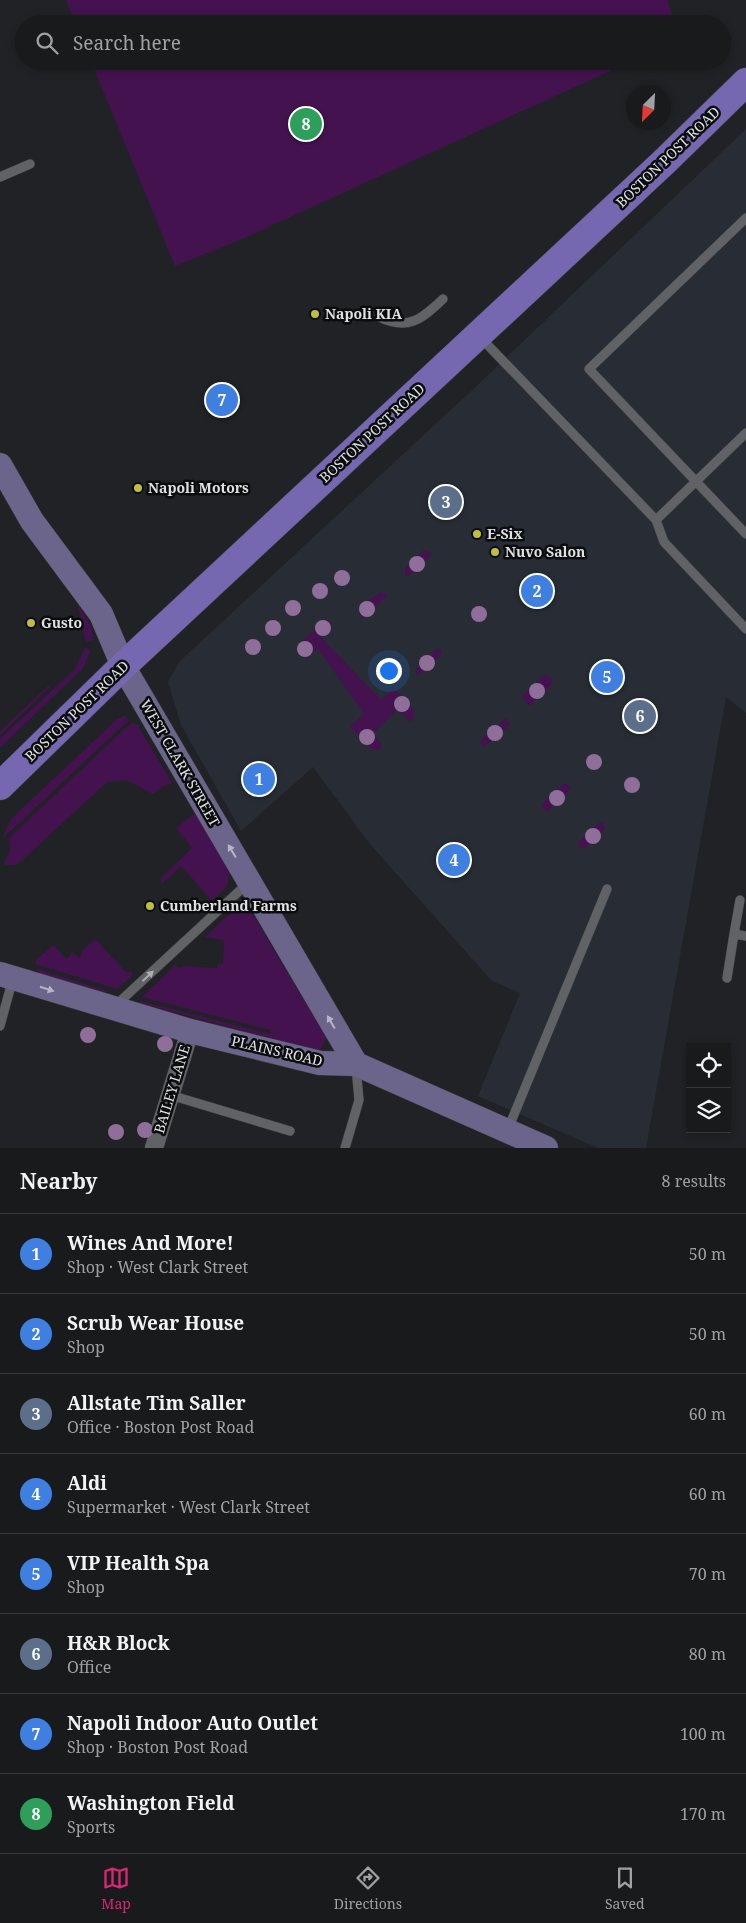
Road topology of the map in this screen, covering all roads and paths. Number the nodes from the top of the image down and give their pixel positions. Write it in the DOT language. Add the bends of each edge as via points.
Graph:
graph roads {
  1 [pos="746,82"];
  2 [pos="30,164"];
  3 [pos="0,176"];
  4 [pos="746,218"];
  5 [pos="442,299"];
  6 [pos="379,317"];
  7 [pos="478,335"];
  8 [pos="746,433"];
  9 [pos="0,465"];
  10 [pos="698,481"];
  11 [pos="656,520"];
  12 [pos="746,534"];
  13 [pos="746,629"];
  14 [pos="123,666"];
  15 [pos="0,786"];
  16 [pos="250,881"];
  17 [pos="607,890"];
  18 [pos="740,900"];
  19 [pos="734,934"];
  20 [pos="746,936"];
  21 [pos="7,976"];
  22 [pos="727,978"];
  23 [pos="112,1009"];
  24 [pos="0,1026"];
  25 [pos="190,1031"];
  26 [pos="356,1064"];
  27 [pos="170,1095"];
  28 [pos="290,1131"];
  29 [pos="516,1139"];
  30 [pos="154,1148"];
  31 [pos="345,1148"];
  32 [pos="546,1148"];
  1 -- 7 [label="main road, BOSTON POST ROAD"];
  2 -- 3 [label="lane"];
  4 -- 10 [label="lane" via="589,369"];
  5 -- 6 [label="lane" via="415,321 391,323"];
  7 -- 11 [label="lane"];
  7 -- 14 [label="main road, BOSTON POST ROAD"];
  8 -- 10 [label="lane"];
  9 -- 14 [label="main road, WEST CLARK STREET" via="32,521 101,614"];
  10 -- 11 [label="lane"];
  10 -- 12 [label="lane"];
  11 -- 13 [label="lane" via="664,542"];
  14 -- 15 [label="main road, BOSTON POST ROAD"];
  16 -- 14 [label="main road, WEST CLARK STREET, one-way"];
  23 -- 16 [label="lane, one-way"];
  26 -- 16 [label="main road, WEST CLARK STREET, one-way"];
  17 -- 29 [label="lane"];
  18 -- 19 [label="lane"];
  19 -- 20 [label="lane"];
  19 -- 22 [label="lane"];
  21 -- 23 [label="main road, PLAINS ROAD, one-way"];
  21 -- 24 [label="lane"];
  23 -- 25 [label="main road, PLAINS ROAD"];
  25 -- 26 [label="main road, PLAINS ROAD" via="320,1063"];
  25 -- 27 [label="street, BAILEY LANE"];
  26 -- 29 [label="main road, PLAINS ROAD"];
  26 -- 31 [label="lane" via="359,1100"];
  27 -- 28 [label="lane"];
  27 -- 30 [label="street, BAILEY LANE"];
  29 -- 32 [label="main road, PLAINS ROAD"];
}
